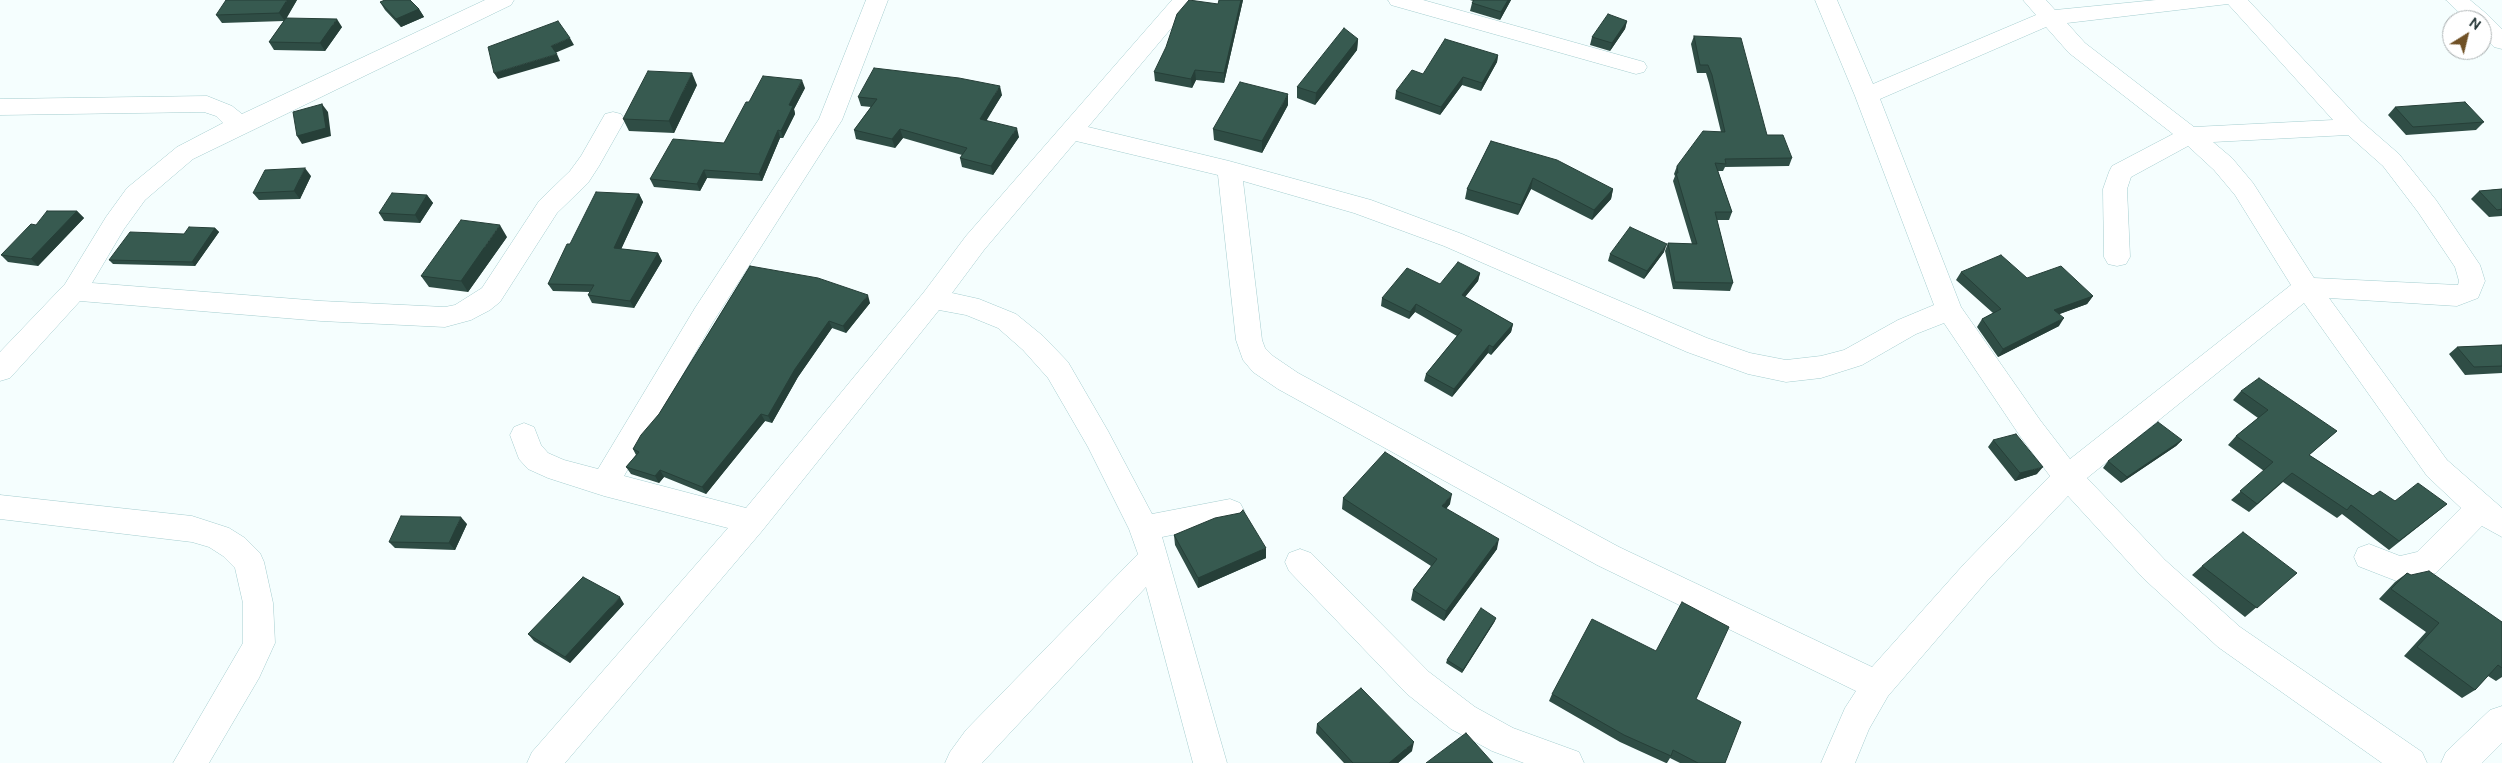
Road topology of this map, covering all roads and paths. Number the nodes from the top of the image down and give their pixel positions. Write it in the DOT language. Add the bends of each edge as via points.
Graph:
graph roads {
  1 [pos="503,0"];
  2 [pos="878,0"];
  3 [pos="1184,0"];
  4 [pos="1400,0"];
  5 [pos="1826,0"];
  6 [pos="2034,0"];
  7 [pos="2220,0"];
  8 [pos="2236,0"];
  9 [pos="2457,0"];
  10 [pos="2468,10"];
  11 [pos="2048,18"];
  12 [pos="2492,32"];
  13 [pos="2502,42"];
  14 [pos="1636,67"];
  15 [pos="1867,96"];
  16 [pos="0,107"];
  17 [pos="613,120"];
  18 [pos="239,125"];
  19 [pos="2353,127"];
  20 [pos="1070,131"];
  21 [pos="2190,135"];
  22 [pos="1229,169"];
  23 [pos="2117,257"];
  24 [pos="2306,287"];
  25 [pos="74,291"];
  26 [pos="933,299"];
  27 [pos="1949,310"];
  28 [pos="0,370"];
  29 [pos="524,434"];
  30 [pos="2068,477"];
  31 [pos="604,484"];
  32 [pos="0,507"];
  33 [pos="1230,512"];
  34 [pos="2491,516"];
  35 [pos="752,522"];
  36 [pos="1144,528"];
  37 [pos="2369,557"];
  38 [pos="1154,558"];
  39 [pos="1300,562"];
  40 [pos="1877,685"];
  41 [pos="2502,721"];
  42 [pos="190,763"];
  43 [pos="544,763"];
  44 [pos="962,763"];
  45 [pos="1210,763"];
  46 [pos="1568,763"];
  47 [pos="1838,763"];
  48 [pos="2410,763"];
  49 [pos="2458,763"];
  1 -- 18 [label="street"];
  2 -- 31 [label="street" via="830,120 704,315"];
  3 -- 20 [label="street"];
  4 -- 14 [label="street"];
  5 -- 15 [label="street"];
  6 -- 11 [label="street"];
  7 -- 11 [label="street"];
  8 -- 19 [label="street"];
  9 -- 10 [label="street"];
  11 -- 15 [label="street"];
  11 -- 21 [label="street" via="2077,48"];
  12 -- 13 [label="street"];
  15 -- 27 [label="street"];
  16 -- 18 [label="street" via="207,104 224,111"];
  17 -- 25 [label="street" via="591,160 548,207 491,295 462,313 445,317 321,311"];
  18 -- 25 [label="street" via="185,153 136,194"];
  19 -- 21 [label="street"];
  19 -- 24 [label="street" via="2391,160 2427,206 2467,265 2472,282 2470,291 2457,296"];
  20 -- 22 [label="street"];
  20 -- 26 [label="street" via="975,243"];
  21 -- 23 [label="street" via="2121,172 2115,189"];
  21 -- 24 [label="street" via="2223,164 2244,189"];
  22 -- 27 [label="street" via="1362,206 1454,240 1697,346 1748,363 1786,371 1821,367 1852,358 1907,327"];
  22 -- 40 [label="street" via="1249,340 1253,353 1264,364 1288,381 1608,556"];
  24 -- 30 [label="street"];
  24 -- 34 [label="street" via="2437,468"];
  25 -- 28 [label="street"];
  26 -- 35 [label="street"];
  26 -- 36 [label="street" via="970,306 1007,321 1058,370"];
  27 -- 30 [label="street"];
  29 -- 31 [label="street" via="529,451 538,461"];
  30 -- 40 [label="street" via="1976,572"];
  30 -- 48 [label="street" via="2154,569 2229,637"];
  31 -- 35 [label="street"];
  32 -- 42 [label="street" via="192,529 218,537 249,562 258,603 259,643 248,668"];
  33 -- 36 [label="street"];
  34 -- 37 [label="street" via="2424,564 2399,569"];
  35 -- 43 [label="street"];
  36 -- 38 [label="street"];
  38 -- 44 [label="street" via="978,741"];
  38 -- 45 [label="street"];
  39 -- 46 [label="street" via="1418,683 1463,718 1504,740"];
  40 -- 47 [label="street" via="1857,719"];
  41 -- 49 [label="street"];
}
